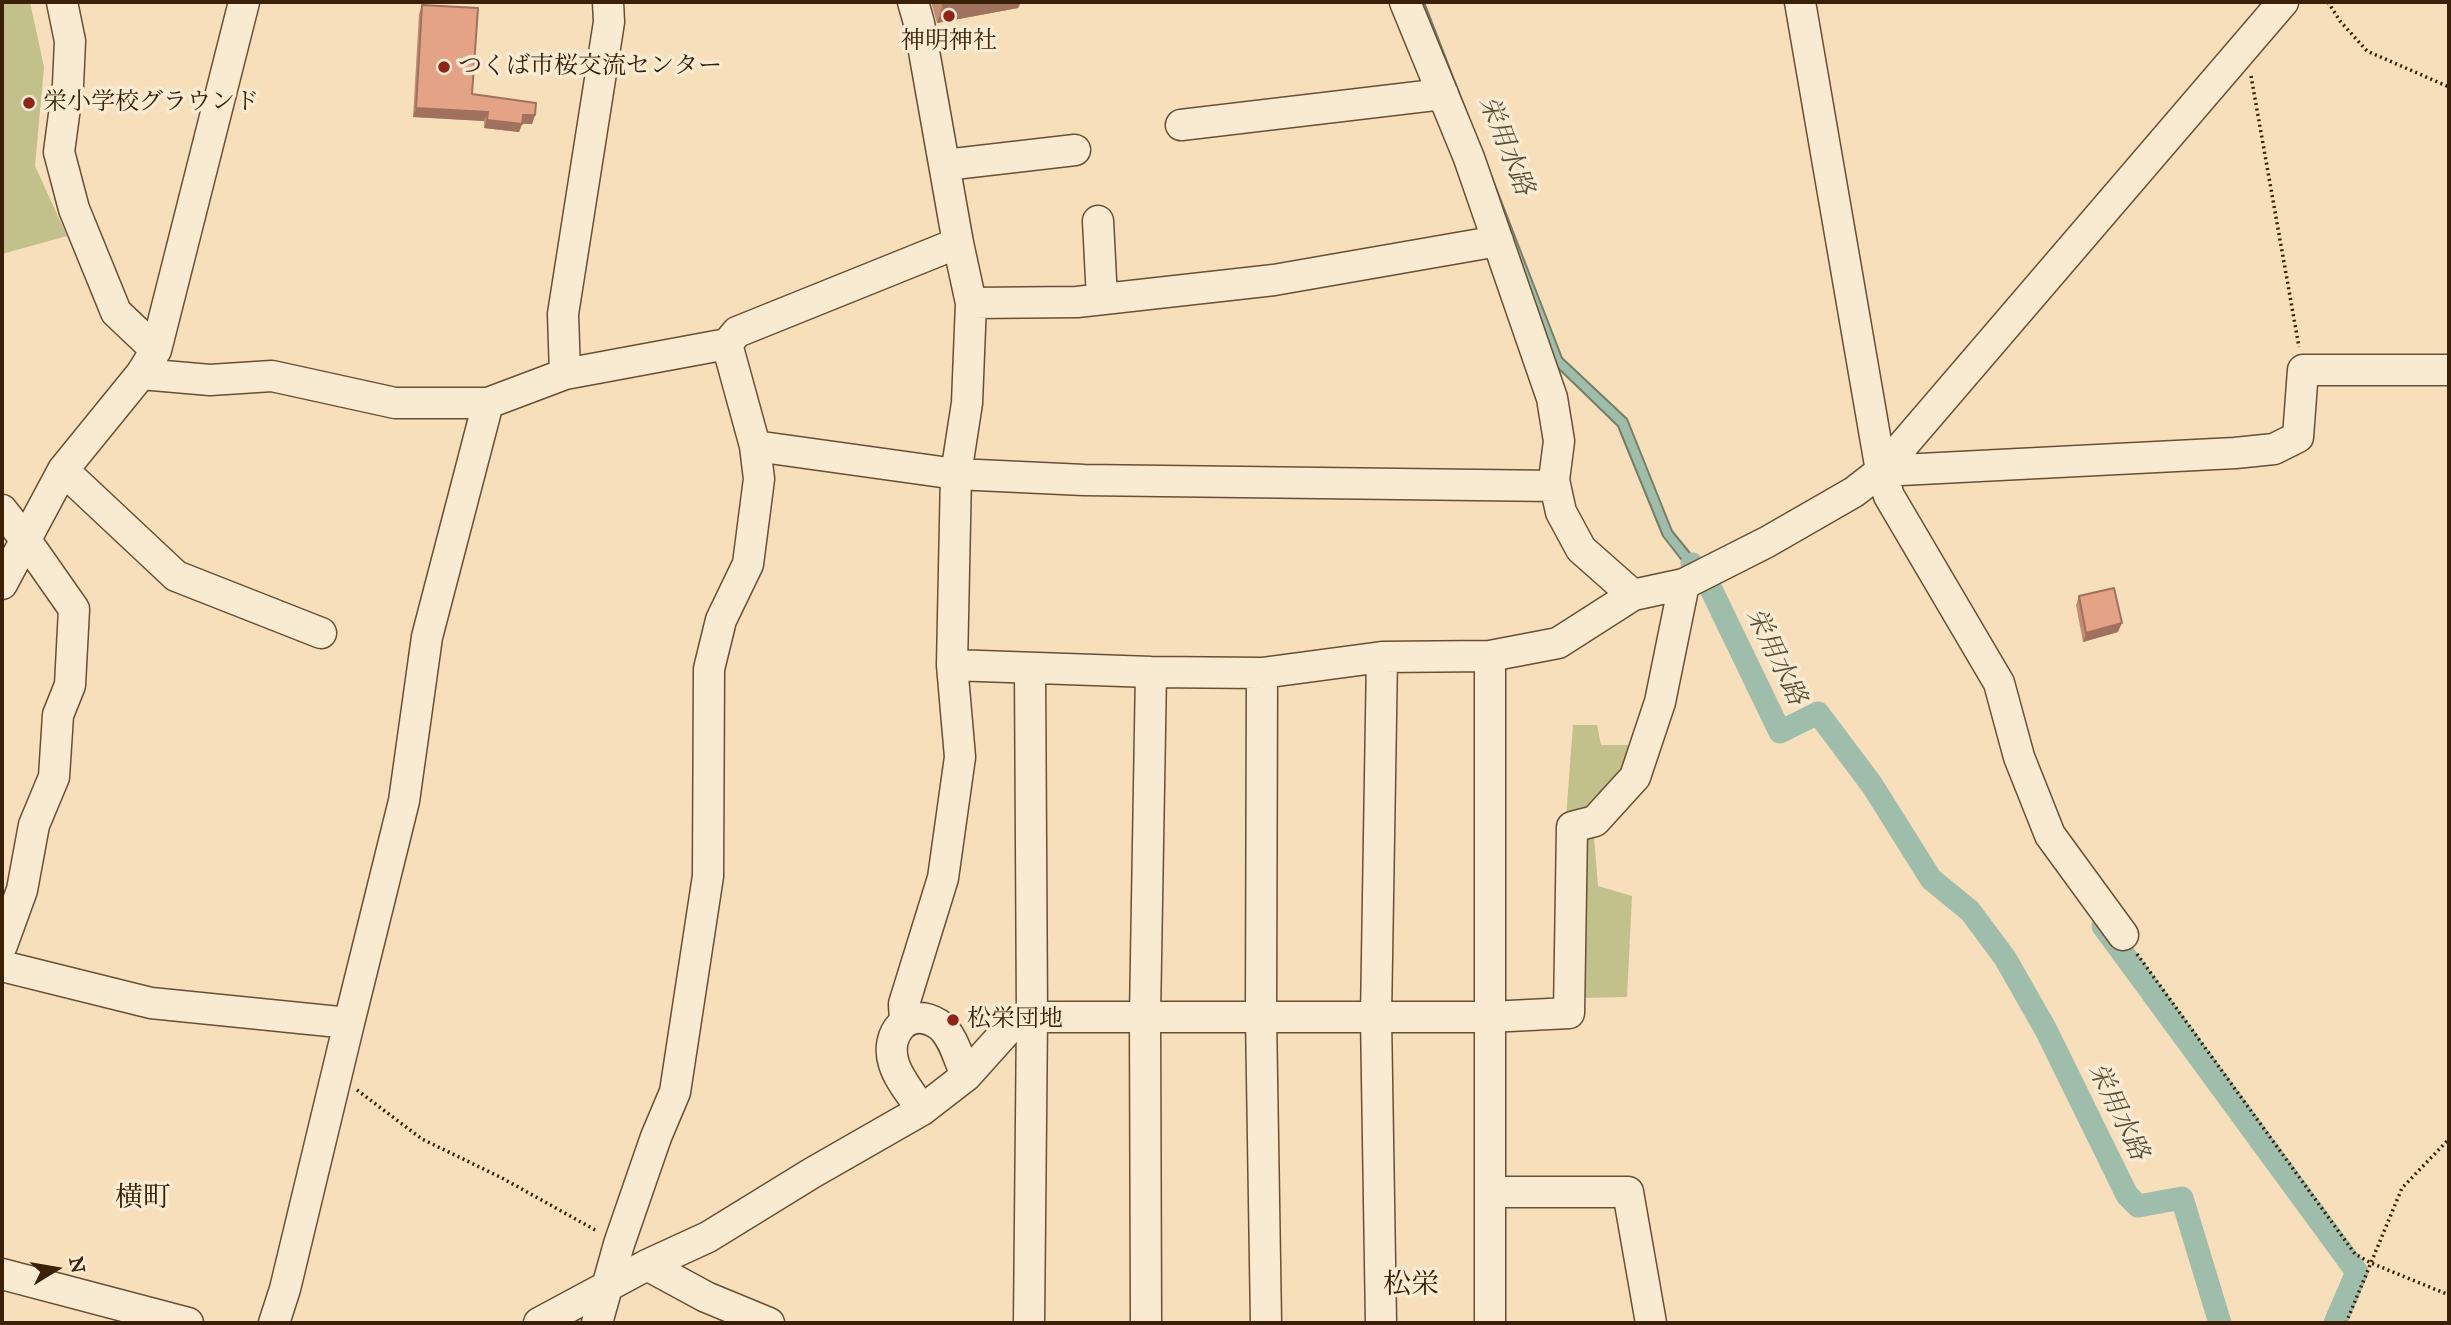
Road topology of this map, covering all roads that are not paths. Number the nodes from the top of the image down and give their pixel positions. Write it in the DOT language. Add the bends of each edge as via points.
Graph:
graph roads {
  1 [pos="62,2"];
  2 [pos="244,2"];
  3 [pos="608,2"];
  4 [pos="912,2"];
  5 [pos="1405,2"];
  6 [pos="1800,2"];
  7 [pos="2283,2"];
  8 [pos="1443,94"];
  9 [pos="1181,125"];
  10 [pos="1075,151"];
  11 [pos="945,165"];
  12 [pos="1098,221"];
  13 [pos="1498,241"];
  14 [pos="958,243"];
  15 [pos="1102,299"];
  16 [pos="971,303"];
  17 [pos="727,344"];
  18 [pos="148,362"];
  19 [pos="2449,370"];
  20 [pos="565,374"];
  21 [pos="488,404"];
  22 [pos="755,446"];
  23 [pos="64,470"];
  24 [pos="1881,471"];
  25 [pos="956,474"];
  26 [pos="1555,486"];
  27 [pos="2,510"];
  28 [pos="25,539"];
  29 [pos="2,584"];
  30 [pos="1684,584"];
  31 [pos="1633,595"];
  32 [pos="321,633"];
  33 [pos="1490,656"];
  34 [pos="1382,657"];
  35 [pos="952,665"];
  36 [pos="1031,669"];
  37 [pos="1151,672"];
  38 [pos="1262,673"];
  39 [pos="2123,935"];
  40 [pos="2,945"];
  41 [pos="2,966"];
  42 [pos="1145,1016"];
  43 [pos="1261,1016"];
  44 [pos="1032,1017"];
  45 [pos="1376,1017"];
  46 [pos="1489,1017"];
  47 [pos="349,1023"];
  48 [pos="905,1023"];
  49 [pos="966,1076"];
  50 [pos="922,1110"];
  51 [pos="1491,1192"];
  52 [pos="647,1265"];
  53 [pos="2,1274"];
  54 [pos="606,1286"];
  55 [pos="188,1323"];
  56 [pos="274,1323"];
  57 [pos="539,1323"];
  58 [pos="597,1323"];
  59 [pos="769,1323"];
  60 [pos="1029,1323"];
  61 [pos="1146,1323"];
  62 [pos="1266,1323"];
  63 [pos="1381,1323"];
  64 [pos="1490,1323"];
  65 [pos="1651,1323"];
  1 -- 18 [label="street" via="70,41 60,152 74,209 116,312"];
  2 -- 18 [label="street"];
  3 -- 20 [label="street" via="609,22 563,314"];
  4 -- 11 [label="street"];
  5 -- 8 [label="street"];
  6 -- 24 [label="street"];
  7 -- 24 [label="street"];
  8 -- 9 [label="street"];
  8 -- 13 [label="street"];
  10 -- 11 [label="street"];
  11 -- 14 [label="street"];
  12 -- 15 [label="street"];
  13 -- 15 [label="street" via="1274,280"];
  13 -- 26 [label="street" via="1552,398 1559,442"];
  14 -- 16 [label="street"];
  14 -- 17 [label="street" via="737,332"];
  15 -- 16 [label="street"];
  16 -- 25 [label="street" via="967,403"];
  17 -- 20 [label="street"];
  17 -- 22 [label="street"];
  18 -- 21 [label="street" via="210,380 272,376 396,403"];
  18 -- 23 [label="street"];
  19 -- 24 [label="street" via="2304,370 2298,437 2274,449"];
  20 -- 21 [label="street"];
  21 -- 47 [label="street" via="427,637 404,801"];
  22 -- 25 [label="street"];
  22 -- 54 [label="street" via="759,479 748,564 721,621 709,669 708,876 675,1092"];
  23 -- 28 [label="street"];
  23 -- 32 [label="street" via="176,576"];
  24 -- 30 [label="street" via="1832,505"];
  24 -- 39 [label="street" via="1888,496 1999,683 2019,757 2050,835"];
  25 -- 26 [label="street"];
  25 -- 35 [label="street"];
  26 -- 31 [label="street" via="1561,512 1581,550"];
  27 -- 28 [label="street"];
  28 -- 29 [label="street"];
  28 -- 40 [label="street" via="74,609 70,685 58,715 54,777 34,825 22,890"];
  30 -- 31 [label="street"];
  30 -- 46 [label="street" via="1660,702 1635,777 1595,821 1572,827 1569,1013"];
  31 -- 33 [label="street" via="1558,643"];
  33 -- 34 [label="street"];
  33 -- 46 [label="street"];
  34 -- 38 [label="street"];
  34 -- 45 [label="street"];
  35 -- 36 [label="street"];
  35 -- 48 [label="street" via="960,757 943,878 904,1004"];
  36 -- 37 [label="street"];
  36 -- 44 [label="street"];
  37 -- 38 [label="street"];
  37 -- 42 [label="street"];
  38 -- 43 [label="street"];
  41 -- 47 [label="street" via="151,1003"];
  42 -- 43 [label="street"];
  42 -- 44 [label="street"];
  42 -- 61 [label="street"];
  43 -- 45 [label="street"];
  43 -- 62 [label="street"];
  44 -- 49 [label="street" via="1010,1027"];
  44 -- 60 [label="street"];
  45 -- 46 [label="street"];
  45 -- 63 [label="street"];
  46 -- 51 [label="street"];
  47 -- 56 [label="street"];
  48 -- 49 [label="street" via="916,1019 938,1024 948,1034"];
  48 -- 50 [label="street" via="896,1029 891,1052 894,1066"];
  49 -- 50 [label="street"];
  50 -- 52 [label="street" via="708,1237"];
  51 -- 64 [label="street"];
  51 -- 65 [label="street" via="1628,1192"];
  52 -- 54 [label="street"];
  52 -- 59 [label="street" via="706,1297"];
  53 -- 55 [label="street"];
  54 -- 57 [label="street"];
  54 -- 58 [label="street"];
}
